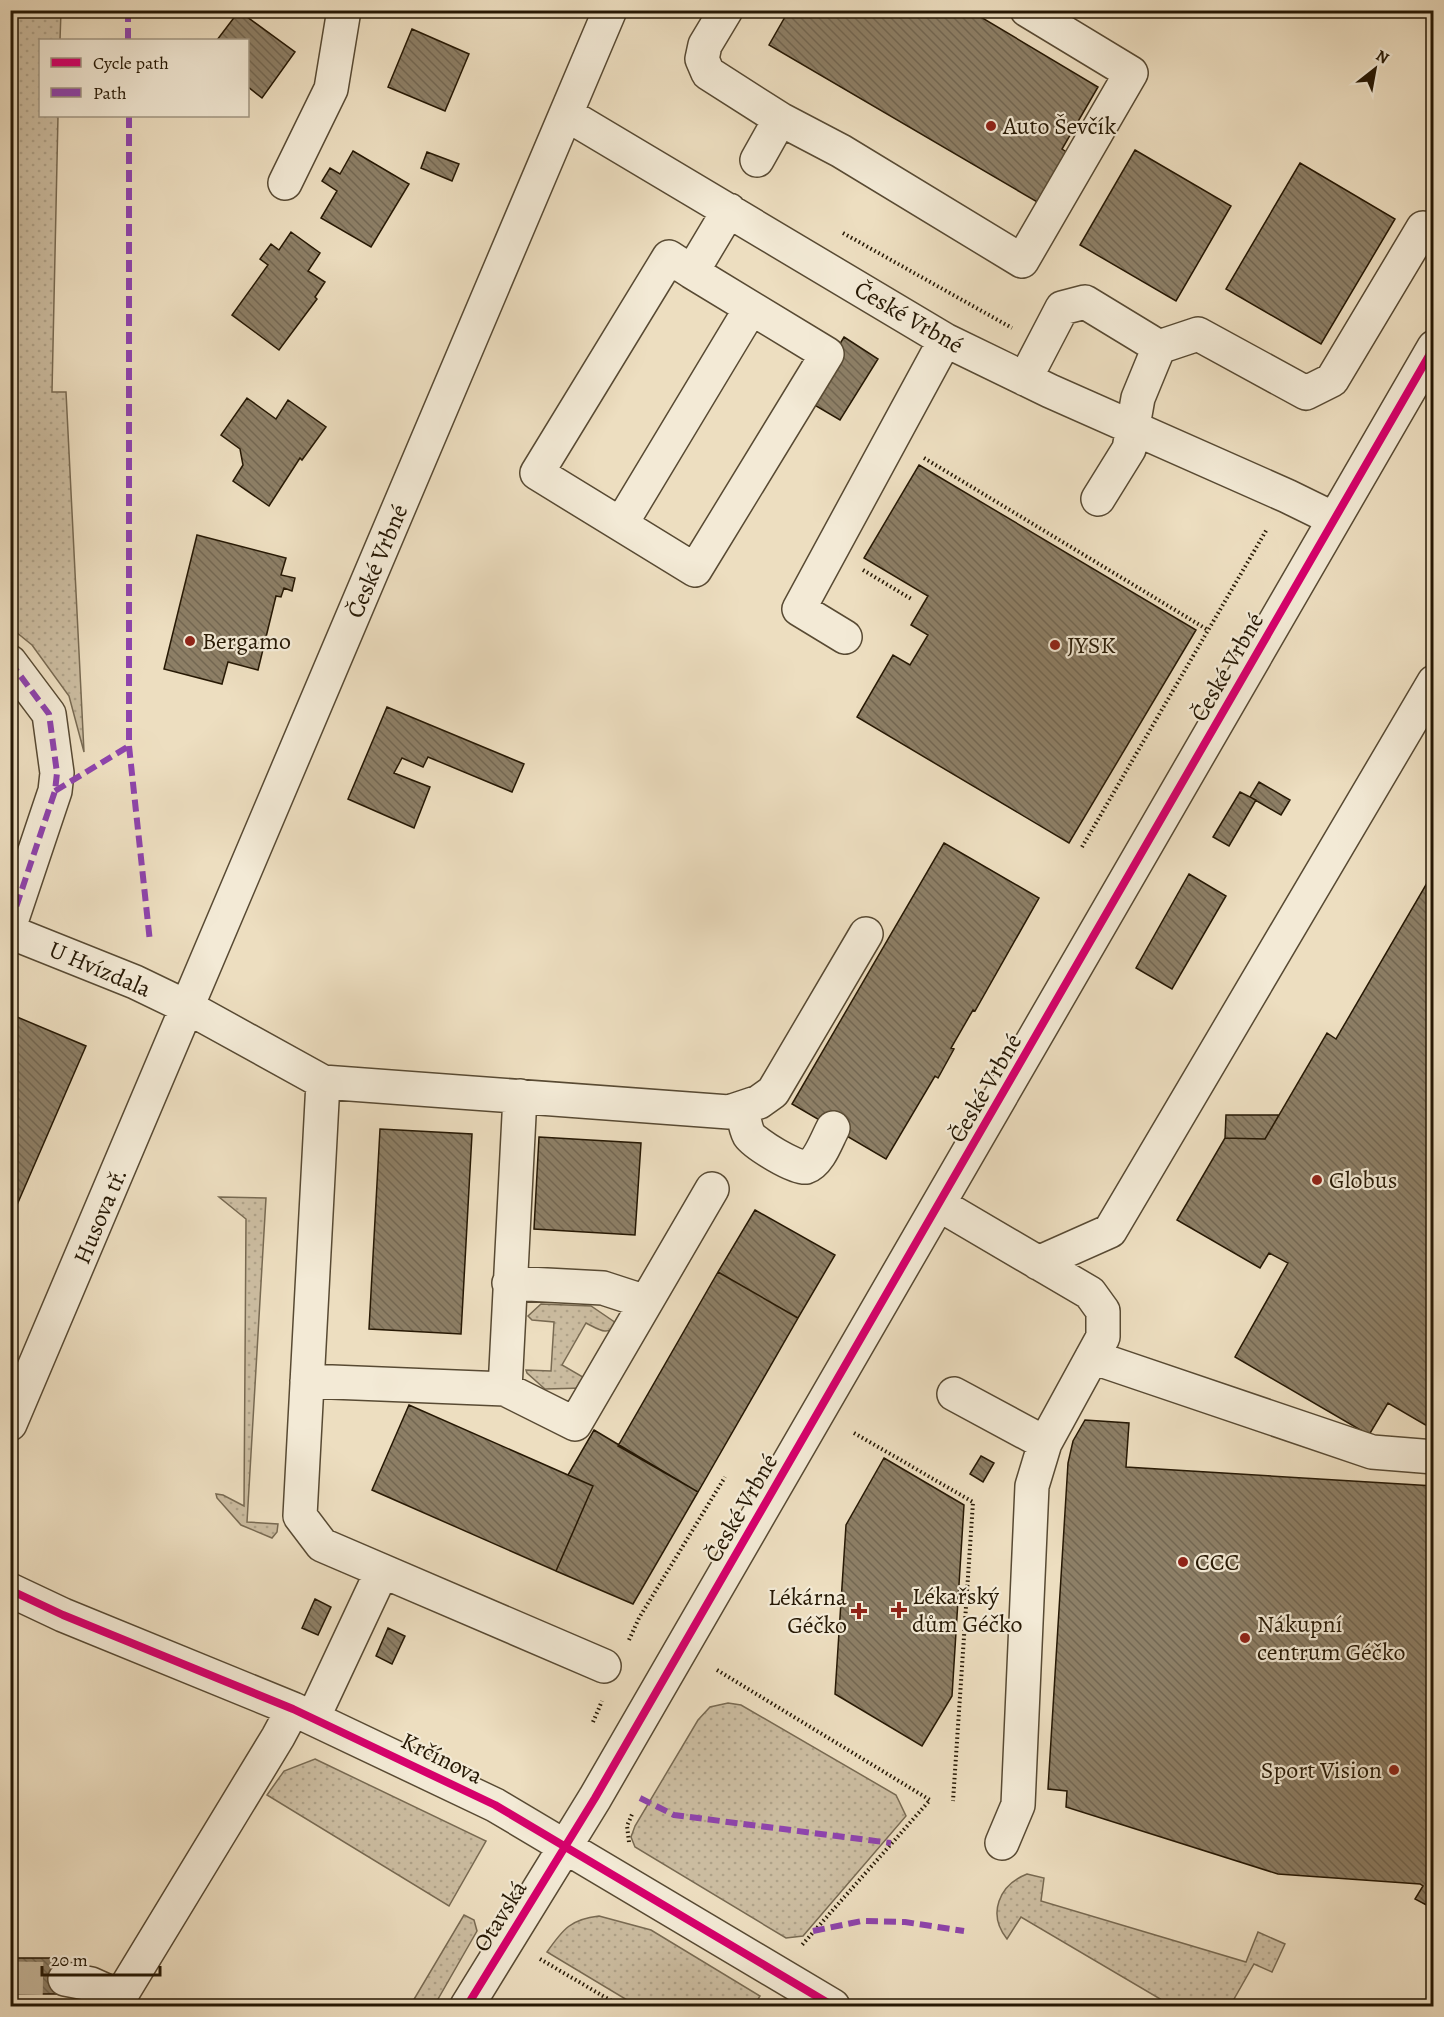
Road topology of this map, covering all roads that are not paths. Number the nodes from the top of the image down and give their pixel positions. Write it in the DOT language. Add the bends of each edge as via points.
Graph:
graph roads {
  1 [pos="344,10"];
  2 [pos="610,10"];
  3 [pos="726,10"];
  4 [pos="1027,10"];
  5 [pos="566,114"];
  6 [pos="780,119"];
  7 [pos="757,160"];
  8 [pos="285,183"];
  9 [pos="729,210"];
  10 [pos="1423,228"];
  11 [pos="692,272"];
  12 [pos="751,308"];
  13 [pos="945,340"];
  14 [pos="1159,347"];
  15 [pos="1434,347"];
  16 [pos="1025,380"];
  17 [pos="1132,429"];
  18 [pos="1098,499"];
  19 [pos="1334,519"];
  20 [pos="621,524"];
  21 [pos="845,637"];
  22 [pos="10,662"];
  23 [pos="1434,682"];
  24 [pos="10,925"];
  25 [pos="10,932"];
  26 [pos="866,934"];
  27 [pos="189,1008"];
  28 [pos="323,1082"];
  29 [pos="520,1096"];
  30 [pos="742,1108"];
  31 [pos="833,1128"];
  32 [pos="712,1189"];
  33 [pos="940,1205"];
  34 [pos="1038,1263"];
  35 [pos="509,1283"];
  36 [pos="646,1302"];
  37 [pos="1092,1357"];
  38 [pos="307,1381"];
  39 [pos="505,1389"];
  40 [pos="954,1394"];
  41 [pos="10,1424"];
  42 [pos="1045,1443"];
  43 [pos="1434,1457"];
  44 [pos="382,1571"];
  45 [pos="10,1590"];
  46 [pos="614,1657"];
  47 [pos="303,1713"];
  48 [pos="1002,1843"];
  49 [pos="566,1846"];
  50 [pos="65,1979"];
  51 [pos="123,2003"];
  52 [pos="467,2007"];
  53 [pos="833,2007"];
  1 -- 8 [label="street" via="331,89"];
  2 -- 5 [label="street, České Vrbné"];
  3 -- 6 [label="street" via="705,45 702,59 708,74"];
  4 -- 6 [label="street" via="1131,73 1022,261 841,151"];
  5 -- 9 [label="street, České Vrbné"];
  5 -- 27 [label="street, České Vrbné"];
  6 -- 7 [label="street"];
  9 -- 11 [label="street"];
  9 -- 13 [label="street, České Vrbné"];
  10 -- 14 [label="street" via="1332,380 1306,393 1198,334"];
  11 -- 12 [label="street"];
  11 -- 20 [label="street" via="669,258 537,473"];
  12 -- 20 [label="street"];
  12 -- 20 [label="street" via="826,354 821,364 695,570"];
  13 -- 16 [label="street, České Vrbné"];
  13 -- 21 [label="street" via="799,609"];
  14 -- 16 [label="street" via="1085,302 1062,308"];
  14 -- 17 [label="street" via="1138,398"];
  15 -- 19 [label="street, České Vrbné"];
  16 -- 17 [label="street, České Vrbné"];
  17 -- 18 [label="street" via="1129,449"];
  17 -- 19 [label="street, České Vrbné"];
  19 -- 33 [label="street, České Vrbné"];
  22 -- 24 [label="street" via="49,714 57,773 55,792"];
  23 -- 34 [label="street" via="1110,1231"];
  25 -- 27 [label="street, U Hvízdala"];
  26 -- 30 [label="street" via="773,1092"];
  27 -- 28 [label="street, U Hvízdala"];
  27 -- 41 [label="street, Husova tř."];
  28 -- 29 [label="street"];
  28 -- 38 [label="street"];
  29 -- 30 [label="street" via="729,1112"];
  29 -- 35 [label="street"];
  30 -- 31 [label="street" via="754,1142 796,1166 806,1167 815,1161"];
  32 -- 36 [label="street"];
  33 -- 34 [label="street"];
  33 -- 49 [label="street, České Vrbné"];
  34 -- 37 [label="street" via="1090,1293 1103,1311 1103,1337"];
  35 -- 36 [label="street" via="603,1288"];
  35 -- 39 [label="street"];
  36 -- 39 [label="street" via="575,1424"];
  37 -- 42 [label="street"];
  37 -- 43 [label="street" via="1372,1452"];
  38 -- 39 [label="street"];
  38 -- 44 [label="street" via="300,1516 322,1545"];
  40 -- 42 [label="street"];
  42 -- 48 [label="street" via="1032,1486 1018,1805"];
  44 -- 46 [label="street"];
  44 -- 47 [label="street"];
  45 -- 47 [label="street, Krčínova"];
  47 -- 49 [label="street, Krčínova" via="495,1805"];
  47 -- 51 [label="street" via="278,1737"];
  49 -- 52 [label="street, Otavská"];
  49 -- 53 [label="street, Krčínova"];
  50 -- 51 [label="street" via="91,1984"];
}
